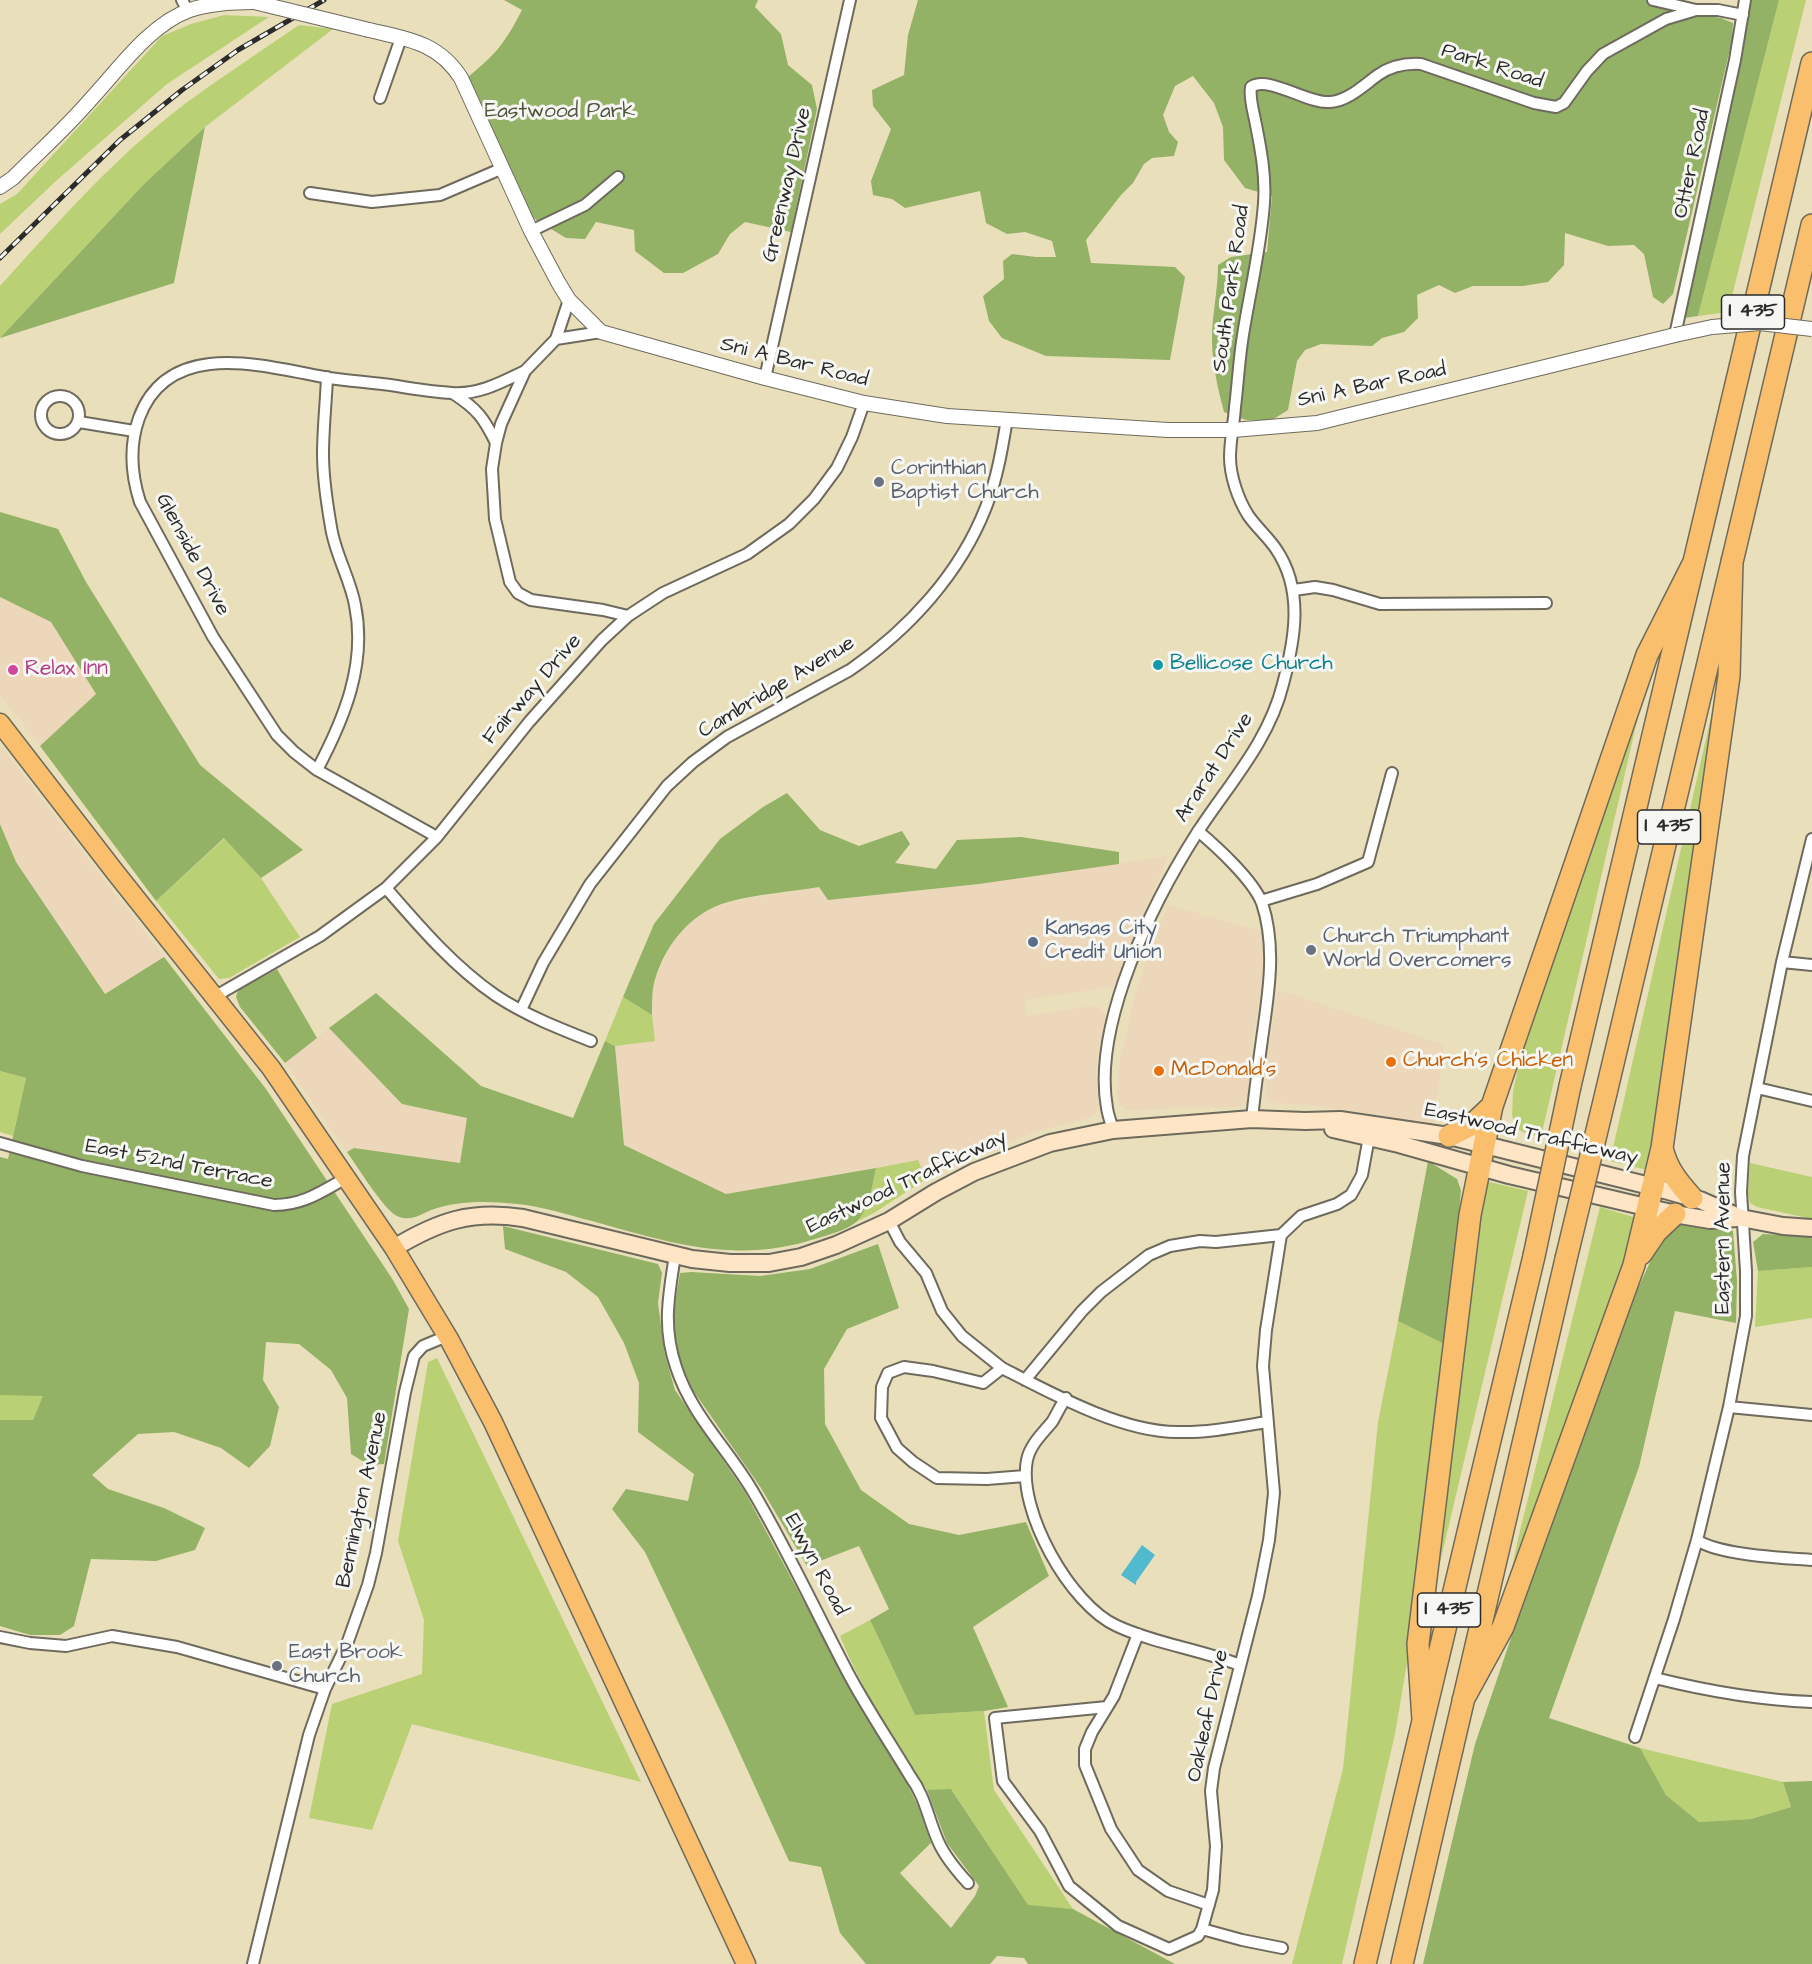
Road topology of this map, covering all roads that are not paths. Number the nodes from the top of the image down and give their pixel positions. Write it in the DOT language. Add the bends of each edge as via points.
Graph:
graph roads {
  1 [pos="850,0"];
  2 [pos="1653,0"];
  3 [pos="1745,0"];
  4 [pos="185,5"];
  5 [pos="1696,10"];
  6 [pos="1743,15"];
  7 [pos="401,38"];
  8 [pos="1812,63"];
  9 [pos="1255,84"];
  10 [pos="380,98"];
  11 [pos="504,168"];
  12 [pos="618,177"];
  13 [pos="0,187"];
  14 [pos="310,194"];
  15 [pos="1812,225"];
  16 [pos="531,231"];
  17 [pos="569,300"];
  18 [pos="1812,328"];
  19 [pos="601,332"];
  20 [pos="1675,335"];
  21 [pos="556,339"];
  22 [pos="525,371"];
  23 [pos="327,377"];
  24 [pos="765,378"];
  25 [pos="454,394"];
  26 [pos="864,403"];
  27 [pos="1007,419"];
  28 [pos="79,422"];
  29 [pos="1233,430"];
  30 [pos="134,431"];
  31 [pos="496,443"];
  32 [pos="1732,561"];
  33 [pos="1694,562"];
  34 [pos="1294,590"];
  35 [pos="1546,603"];
  36 [pos="627,616"];
  37 [pos="0,723"];
  38 [pos="316,770"];
  39 [pos="1392,773"];
  40 [pos="1198,831"];
  41 [pos="437,837"];
  42 [pos="1812,839"];
  43 [pos="386,888"];
  44 [pos="1261,902"];
  45 [pos="1782,963"];
  46 [pos="1812,965"];
  47 [pos="214,997"];
  48 [pos="521,1010"];
  49 [pos="591,1041"];
  50 [pos="1757,1088"];
  51 [pos="1812,1101"];
  52 [pos="1492,1106"];
  53 [pos="1252,1119"];
  54 [pos="1305,1121"];
  55 [pos="1113,1130"];
  56 [pos="1449,1136"];
  57 [pos="1369,1137"];
  58 [pos="0,1143"];
  59 [pos="1485,1144"];
  60 [pos="1662,1148"];
  61 [pos="1480,1167"];
  62 [pos="346,1178"];
  63 [pos="1654,1187"];
  64 [pos="1692,1198"];
  65 [pos="1648,1207"];
  66 [pos="1675,1214"];
  67 [pos="1741,1218"];
  68 [pos="889,1221"];
  69 [pos="1812,1228"];
  70 [pos="1281,1235"];
  71 [pos="394,1248"];
  72 [pos="675,1255"];
  73 [pos="1634,1264"];
  74 [pos="447,1336"];
  75 [pos="1002,1368"];
  76 [pos="1025,1380"];
  77 [pos="1066,1398"];
  78 [pos="1729,1407"];
  79 [pos="1812,1415"];
  80 [pos="1268,1422"];
  81 [pos="1025,1476"];
  82 [pos="1697,1540"];
  83 [pos="1812,1560"];
  84 [pos="1138,1634"];
  85 [pos="0,1637"];
  86 [pos="1239,1665"];
  87 [pos="1655,1678"];
  88 [pos="325,1689"];
  89 [pos="1463,1700"];
  90 [pos="1812,1702"];
  91 [pos="1107,1707"];
  92 [pos="1423,1720"];
  93 [pos="1635,1737"];
  94 [pos="968,1883"];
  95 [pos="1209,1905"];
  96 [pos="1202,1929"];
  97 [pos="1282,1948"];
  98 [pos="253,1964"];
  99 [pos="746,1964"];
  100 [pos="1365,1964"];
  101 [pos="1402,1964"];
  1 -- 24 [label="street, Greenway Drive"];
  2 -- 5 [label="street"];
  3 -- 6 [label="street, Otter Road"];
  4 -- 7 [label="street, Sni A Bar Road, bridge" via="254,2"];
  4 -- 13 [label="street, Sni A Bar Road"];
  5 -- 6 [label="street"];
  5 -- 9 [label="street, Park Road" via="1666,19 1604,54 1564,103 1556,107 1421,64 1392,67 1332,102 1310,100 1274,86"];
  6 -- 20 [label="street, Otter Road"];
  7 -- 10 [label="street"];
  7 -- 11 [label="street, Sni A Bar Road" via="430,47 453,65"];
  8 -- 33 [label="highway, I 435"];
  9 -- 29 [label="street, South Park Road" via="1250,92 1264,198 1242,337"];
  11 -- 14 [label="street" via="440,195 372,202"];
  11 -- 16 [label="street, Sni A Bar Road"];
  12 -- 16 [label="street" via="585,205"];
  15 -- 32 [label="highway, I 435"];
  16 -- 17 [label="street, Sni A Bar Road"];
  17 -- 19 [label="street, Sni A Bar Road"];
  17 -- 21 [label="street"];
  18 -- 20 [label="street, Sni A Bar Road, bridge" via="1760,323"];
  19 -- 21 [label="street"];
  19 -- 24 [label="street, Sni A Bar Road"];
  20 -- 29 [label="street, Sni A Bar Road" via="1351,416"];
  21 -- 22 [label="street"];
  22 -- 25 [label="street, Glenside Drive" via="486,390"];
  22 -- 31 [label="street"];
  23 -- 25 [label="street, Glenside Drive"];
  23 -- 30 [label="street, Glenside Drive" via="239,362 191,367 153,393"];
  23 -- 38 [label="street" via="323,456 331,528 355,603 360,638 348,700"];
  24 -- 26 [label="street, Sni A Bar Road"];
  25 -- 31 [label="street, Glenside Drive" via="474,407"];
  26 -- 27 [label="street, Sni A Bar Road" via="946,416"];
  26 -- 36 [label="street, Fairway Drive" via="837,468 789,524 747,554 663,593"];
  27 -- 29 [label="street, Sni A Bar Road" via="1168,430"];
  27 -- 48 [label="street, Cambridge Avenue" via="999,466 985,508 963,553 938,589 904,628 869,657 727,737 667,786 590,884 543,963"];
  28 -- 30 [label="street"];
  29 -- 34 [label="street, Ararat Drive" via="1230,458 1234,486 1248,515 1276,550"];
  30 -- 38 [label="street, Glenside Drive" via="132,467 146,513 213,637 277,735"];
  31 -- 36 [label="street" via="492,470 495,519 510,582 518,593 531,600"];
  32 -- 60 [label="highway" via="1729,676"];
  32 -- 89 [label="highway, I 435, bridge"];
  33 -- 52 [label="highway" via="1647,655"];
  33 -- 92 [label="highway, I 435, bridge"];
  34 -- 35 [label="street" via="1315,587 1380,604"];
  34 -- 40 [label="street, Ararat Drive" via="1295,631 1268,727"];
  36 -- 41 [label="street, Fairway Drive" via="529,722"];
  37 -- 47 [label="highway"];
  38 -- 41 [label="street, Glenside Drive"];
  39 -- 44 [label="street" via="1368,862"];
  40 -- 44 [label="street" via="1233,863"];
  40 -- 55 [label="street, Ararat Drive" via="1148,919 1113,1021 1105,1079"];
  41 -- 43 [label="street, Fairway Drive"];
  42 -- 45 [label="street, Eastern Avenue"];
  43 -- 47 [label="street, Fairway Drive" via="320,936"];
  43 -- 48 [label="street" via="458,964"];
  44 -- 53 [label="street" via="1270,968"];
  45 -- 46 [label="street"];
  45 -- 50 [label="street, Eastern Avenue"];
  47 -- 62 [label="highway" via="271,1068"];
  48 -- 49 [label="street"];
  50 -- 51 [label="street"];
  50 -- 67 [label="street, Eastern Avenue" via="1743,1156"];
  52 -- 56 [label="highway" via="1473,1124"];
  52 -- 59 [label="highway"];
  53 -- 54 [label="main road, Eastwood Trafficway"];
  53 -- 55 [label="main road, Eastwood Trafficway"];
  54 -- 56 [label="main road, Eastwood Trafficway" via="1340,1120"];
  54 -- 57 [label="main road, Eastwood Trafficway"];
  55 -- 68 [label="main road, Eastwood Trafficway" via="1050,1143 993,1164"];
  56 -- 59 [label="main road, Eastwood Trafficway"];
  57 -- 61 [label="main road, Eastwood Trafficway"];
  57 -- 70 [label="street" via="1362,1175 1351,1195 1338,1204 1301,1216"];
  58 -- 62 [label="street, East 52nd Terrace" via="82,1166 274,1205 302,1202"];
  59 -- 61 [label="highway"];
  59 -- 63 [label="main road, Eastwood Trafficway"];
  60 -- 63 [label="highway"];
  60 -- 64 [label="highway" via="1672,1176"];
  61 -- 65 [label="main road, Eastwood Trafficway"];
  61 -- 92 [label="highway" via="1470,1215 1418,1644"];
  62 -- 71 [label="highway"];
  63 -- 64 [label="main road, Eastwood Trafficway"];
  63 -- 65 [label="highway"];
  64 -- 67 [label="main road, Eastwood Trafficway"];
  65 -- 66 [label="main road, Eastwood Trafficway"];
  65 -- 73 [label="highway"];
  66 -- 67 [label="main road, Eastwood Trafficway" via="1710,1220"];
  66 -- 73 [label="highway" via="1656,1232"];
  67 -- 69 [label="main road, Eastwood Trafficway"];
  67 -- 78 [label="street, Eastern Avenue" via="1746,1316"];
  68 -- 72 [label="main road, Eastwood Trafficway" via="836,1245 769,1263 730,1263"];
  68 -- 75 [label="street" via="900,1242 926,1272 942,1311 962,1336"];
  70 -- 76 [label="street" via="1200,1241 1170,1246 1149,1255 1082,1311"];
  70 -- 80 [label="street, Oakleaf Drive" via="1263,1366"];
  71 -- 72 [label="main road, Eastwood Trafficway" via="442,1223 498,1214"];
  71 -- 74 [label="highway"];
  72 -- 94 [label="street, Elwyn Road" via="666,1309 669,1340 684,1389 751,1488 848,1672 920,1790 938,1841"];
  73 -- 89 [label="highway" via="1503,1627"];
  74 -- 88 [label="street, Bennington Avenue" via="423,1346 414,1356 368,1585 347,1644"];
  74 -- 99 [label="highway" via="493,1422"];
  75 -- 76 [label="street"];
  75 -- 81 [label="street" via="983,1383 904,1367 888,1373 882,1387 881,1418 897,1448 937,1478"];
  76 -- 77 [label="street"];
  77 -- 80 [label="street" via="1112,1419 1156,1431 1202,1432"];
  77 -- 81 [label="street" via="1034,1444"];
  78 -- 79 [label="street"];
  78 -- 82 [label="street, Eastern Avenue"];
  80 -- 86 [label="street, Oakleaf Drive" via="1274,1493 1269,1540"];
  81 -- 84 [label="street" via="1043,1539 1062,1573 1092,1609 1116,1626"];
  82 -- 83 [label="street" via="1712,1547"];
  82 -- 87 [label="street, Eastern Avenue"];
  84 -- 86 [label="street"];
  84 -- 91 [label="street"];
  85 -- 88 [label="street" via="66,1646 112,1636 177,1647"];
  86 -- 95 [label="street, Oakleaf Drive" via="1211,1791 1216,1846"];
  87 -- 90 [label="street" via="1711,1692"];
  87 -- 93 [label="street, Eastern Avenue"];
  88 -- 98 [label="street, Bennington Avenue" via="309,1735"];
  89 -- 101 [label="highway, I 435"];
  91 -- 95 [label="street" via="1084,1749 1085,1765 1111,1829 1138,1870 1168,1891"];
  91 -- 96 [label="street" via="995,1718 1002,1781 1040,1831 1069,1886 1118,1926 1169,1949 1198,1936"];
  92 -- 100 [label="highway, I 435"];
  95 -- 96 [label="street, Oakleaf Drive"];
  96 -- 97 [label="street"];
}
